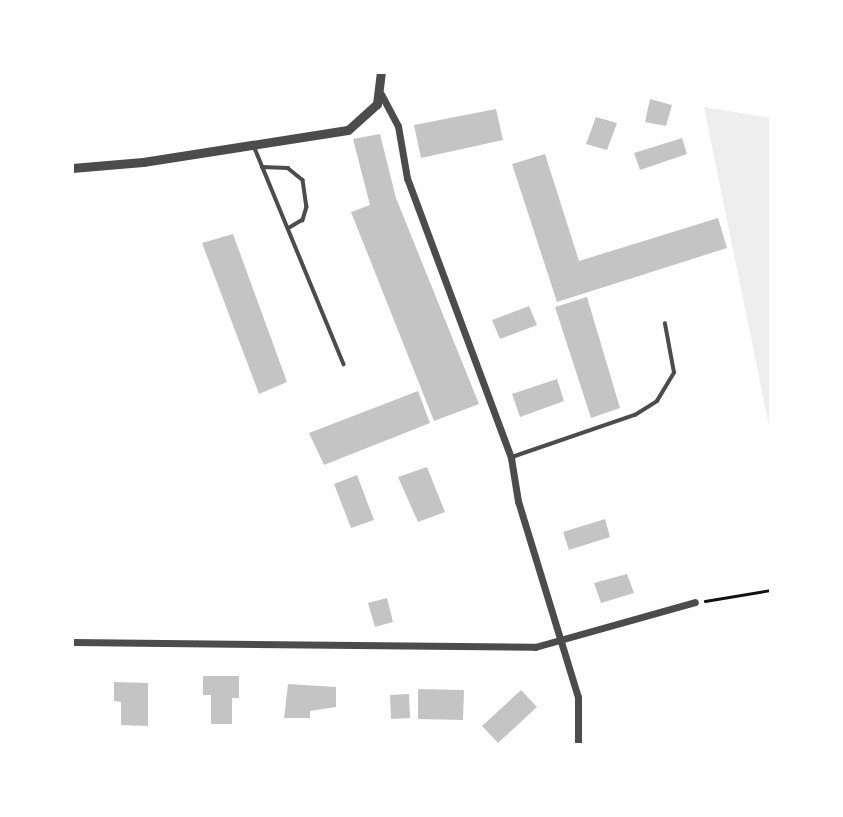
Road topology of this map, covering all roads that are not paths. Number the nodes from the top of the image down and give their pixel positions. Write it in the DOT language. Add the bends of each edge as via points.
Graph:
graph roads {
  1 [pos="381,72"];
  2 [pos="381,94"];
  3 [pos="254,146"];
  4 [pos="262,167"];
  5 [pos="72,168"];
  6 [pos="288,229"];
  7 [pos="665,324"];
  8 [pos="344,364"];
  9 [pos="511,457"];
  10 [pos="695,602"];
  11 [pos="561,637"];
  12 [pos="72,642"];
  13 [pos="578,745"];
  1 -- 2 [label="street"];
  2 -- 3 [label="street" via="377,104 348,130"];
  2 -- 9 [label="street" via="398,127 407,178"];
  3 -- 4 [label="lane"];
  3 -- 5 [label="street"];
  4 -- 6 [label="lane"];
  4 -- 6 [label="lane" via="288,168 303,180 307,207 303,220"];
  6 -- 8 [label="lane"];
  7 -- 9 [label="lane" via="674,373 657,401 635,415"];
  9 -- 11 [label="street" via="518,501"];
  10 -- 11 [label="street"];
  11 -- 12 [label="street" via="535,647 496,649"];
  11 -- 13 [label="street" via="578,698"];
}
